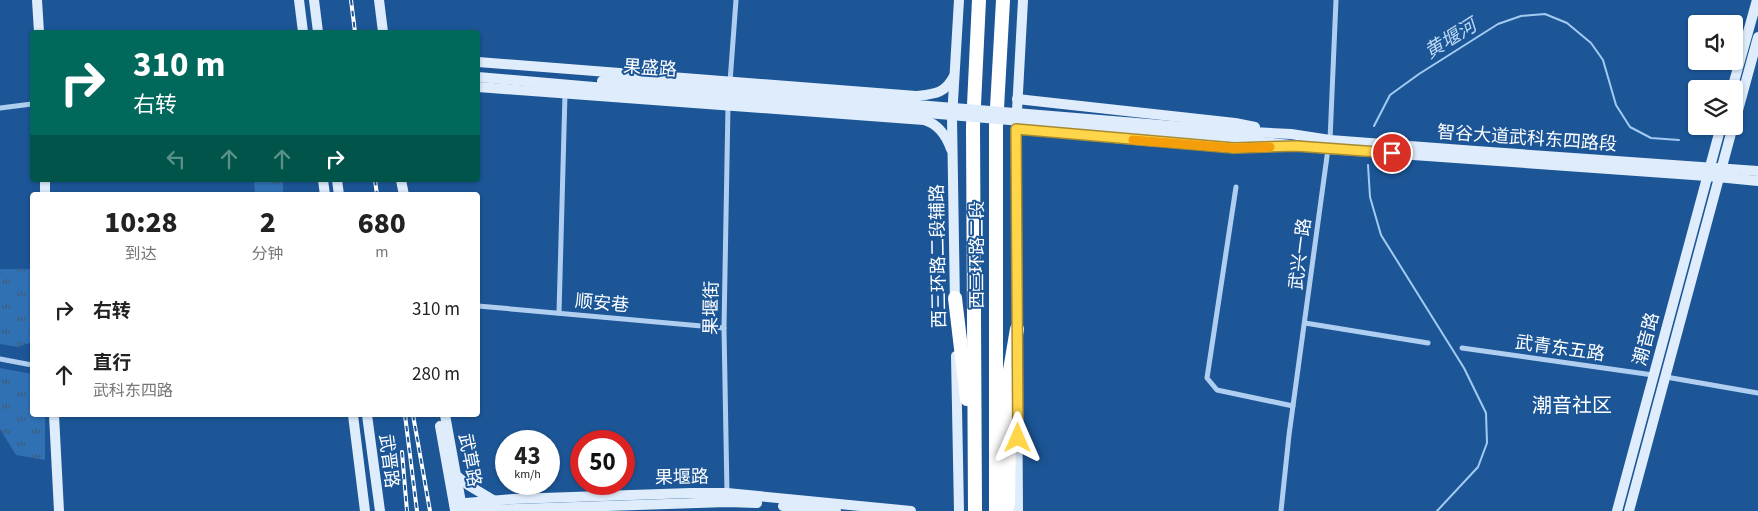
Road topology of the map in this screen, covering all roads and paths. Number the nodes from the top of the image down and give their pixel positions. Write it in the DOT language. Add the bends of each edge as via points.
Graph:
graph roads {
  1 [pos="38,0"];
  2 [pos="299,0"];
  3 [pos="314,0"];
  4 [pos="374,0"];
  5 [pos="379,0"];
  6 [pos="736,0"];
  7 [pos="959,0"];
  8 [pos="979,0"];
  9 [pos="1003,0"];
  10 [pos="1023,0"];
  11 [pos="1336,0"];
  12 [pos="1757,0"];
  13 [pos="39,30"];
  14 [pos="303,30"];
  15 [pos="318,30"];
  16 [pos="378,30"];
  17 [pos="383,30"];
  18 [pos="1758,36"];
  19 [pos="480,62"];
  20 [pos="480,71"];
  21 [pos="624,75"];
  22 [pos="955,76"];
  23 [pos="480,77"];
  24 [pos="700,80"];
  25 [pos="1735,80"];
  26 [pos="730,82"];
  27 [pos="480,86"];
  28 [pos="651,89"];
  29 [pos="1743,92"];
  30 [pos="565,94"];
  31 [pos="619,98"];
  32 [pos="1018,99"];
  33 [pos="30,104"];
  34 [pos="695,104"];
  35 [pos="728,106"];
  36 [pos="0,108"];
  37 [pos="1016,129"];
  38 [pos="1291,134"];
  39 [pos="1234,135"];
  40 [pos="1718,135"];
  41 [pos="1732,135"];
  42 [pos="1329,144"];
  43 [pos="1296,146"];
  44 [pos="953,156"];
  45 [pos="1758,171"];
  46 [pos="1708,172"];
  47 [pos="1721,173"];
  48 [pos="1758,181"];
  49 [pos="1236,187"];
  50 [pos="955,298"];
  51 [pos="480,306"];
  52 [pos="558,313"];
  53 [pos="1305,323"];
  54 [pos="724,328"];
  55 [pos="1017,329"];
  56 [pos="1428,343"];
  57 [pos="1462,348"];
  58 [pos="0,359"];
  59 [pos="30,364"];
  60 [pos="1653,375"];
  61 [pos="1666,377"];
  62 [pos="1758,393"];
  63 [pos="1293,406"];
  64 [pos="54,417"];
  65 [pos="353,417"];
  66 [pos="367,417"];
  67 [pos="438,417"];
  68 [pos="445,417"];
  69 [pos="975,466"];
  70 [pos="457,476"];
  71 [pos="727,502"];
  72 [pos="493,507"];
  73 [pos="959,507"];
  74 [pos="459,508"];
  75 [pos="59,511"];
  76 [pos="359,511"];
  77 [pos="365,511"];
  78 [pos="380,511"];
  79 [pos="836,511"];
  80 [pos="911,511"];
  81 [pos="947,511"];
  82 [pos="975,511"];
  83 [pos="996,511"];
  84 [pos="1006,511"];
  85 [pos="1018,511"];
  86 [pos="1281,511"];
  87 [pos="1617,511"];
  88 [pos="1629,511"];
  1 -- 13 [label="street"];
  2 -- 14 [label="street"];
  3 -- 15 [label="street"];
  4 -- 16 [label="street"];
  5 -- 17 [label="street"];
  6 -- 26 [label="street"];
  7 -- 22 [label="street, 西三环路二段辅路"];
  8 -- 69 [label="highway, 西三环路二段" via="973,126"];
  9 -- 83 [label="highway, 西三环路二段" via="996,126"];
  10 -- 32 [label="street"];
  11 -- 42 [label="street, 武兴一路"];
  12 -- 25 [label="street"];
  18 -- 29 [label="street, 潮音路"];
  19 -- 21 [label="street"];
  20 -- 28 [label="street, 果盛路"];
  21 -- 24 [label="street"];
  21 -- 28 [label="street"];
  22 -- 26 [label="street" via="946,88 916,96"];
  22 -- 44 [label="street, 西三环路二段辅路"];
  23 -- 28 [label="street"];
  24 -- 26 [label="street"];
  24 -- 28 [label="street"];
  27 -- 30 [label="street"];
  28 -- 31 [label="street"];
  28 -- 34 [label="street"];
  28 -- 39 [label="street, 果盛路, bridge"];
  30 -- 31 [label="street"];
  30 -- 52 [label="street"];
  31 -- 34 [label="street"];
  32 -- 37 [label="street"];
  32 -- 38 [label="street" via="1235,123"];
  33 -- 36 [label="street"];
  34 -- 35 [label="street"];
  35 -- 44 [label="street" via="924,120 944,134"];
  35 -- 54 [label="street, 果堰街"];
  37 -- 43 [label="street" via="1234,148"];
  37 -- 55 [label="street"];
  38 -- 39 [label="street, 智谷大道武科东四路段"];
  38 -- 42 [label="street, 智谷大道武科东四路段"];
  39 -- 43 [label="street"];
  40 -- 46 [label="street, 潮音路"];
  41 -- 47 [label="street, 潮音路"];
  42 -- 43 [label="street"];
  42 -- 46 [label="street, 智谷大道武科东四路段"];
  42 -- 53 [label="street, 武兴一路"];
  44 -- 50 [label="street, 西三环路二段辅路"];
  45 -- 47 [label="street, 智谷大道武科东四路段"];
  46 -- 47 [label="street, 智谷大道武科东四路段"];
  46 -- 60 [label="street, 潮音路"];
  47 -- 48 [label="street, 智谷大道武科东四路段"];
  47 -- 61 [label="street, 潮音路"];
  49 -- 63 [label="street" via="1207,378 1217,390"];
  50 -- 69 [label="highway"];
  50 -- 73 [label="street, 西三环路二段辅路"];
  51 -- 52 [label="street, 顺安巷"];
  52 -- 54 [label="street, 顺安巷"];
  53 -- 56 [label="street"];
  53 -- 63 [label="street, 武兴一路"];
  54 -- 71 [label="street, 果堰街"];
  55 -- 84 [label="highway" via="1010,370"];
  55 -- 85 [label="street"];
  57 -- 60 [label="street, 武青东五路"];
  58 -- 59 [label="street"];
  60 -- 87 [label="street, 潮音路"];
  61 -- 62 [label="street"];
  61 -- 88 [label="street, 潮音路"];
  63 -- 86 [label="street, 武兴一路"];
  64 -- 75 [label="street"];
  65 -- 77 [label="street, 武晋路"];
  66 -- 78 [label="street, 武晋路"];
  67 -- 74 [label="street, 武草路"];
  68 -- 70 [label="street, 武草路"];
  69 -- 82 [label="highway, 西三环路二段"];
  70 -- 72 [label="street"];
  70 -- 74 [label="street, 武草路"];
  71 -- 72 [label="street, 果堰路" via="691,493"];
  71 -- 79 [label="street, 果堰路"];
  71 -- 80 [label="street, 果堰路"];
  72 -- 74 [label="street, 果堰路"];
  73 -- 81 [label="street"];
  76 -- 77 [label="street"];
}
